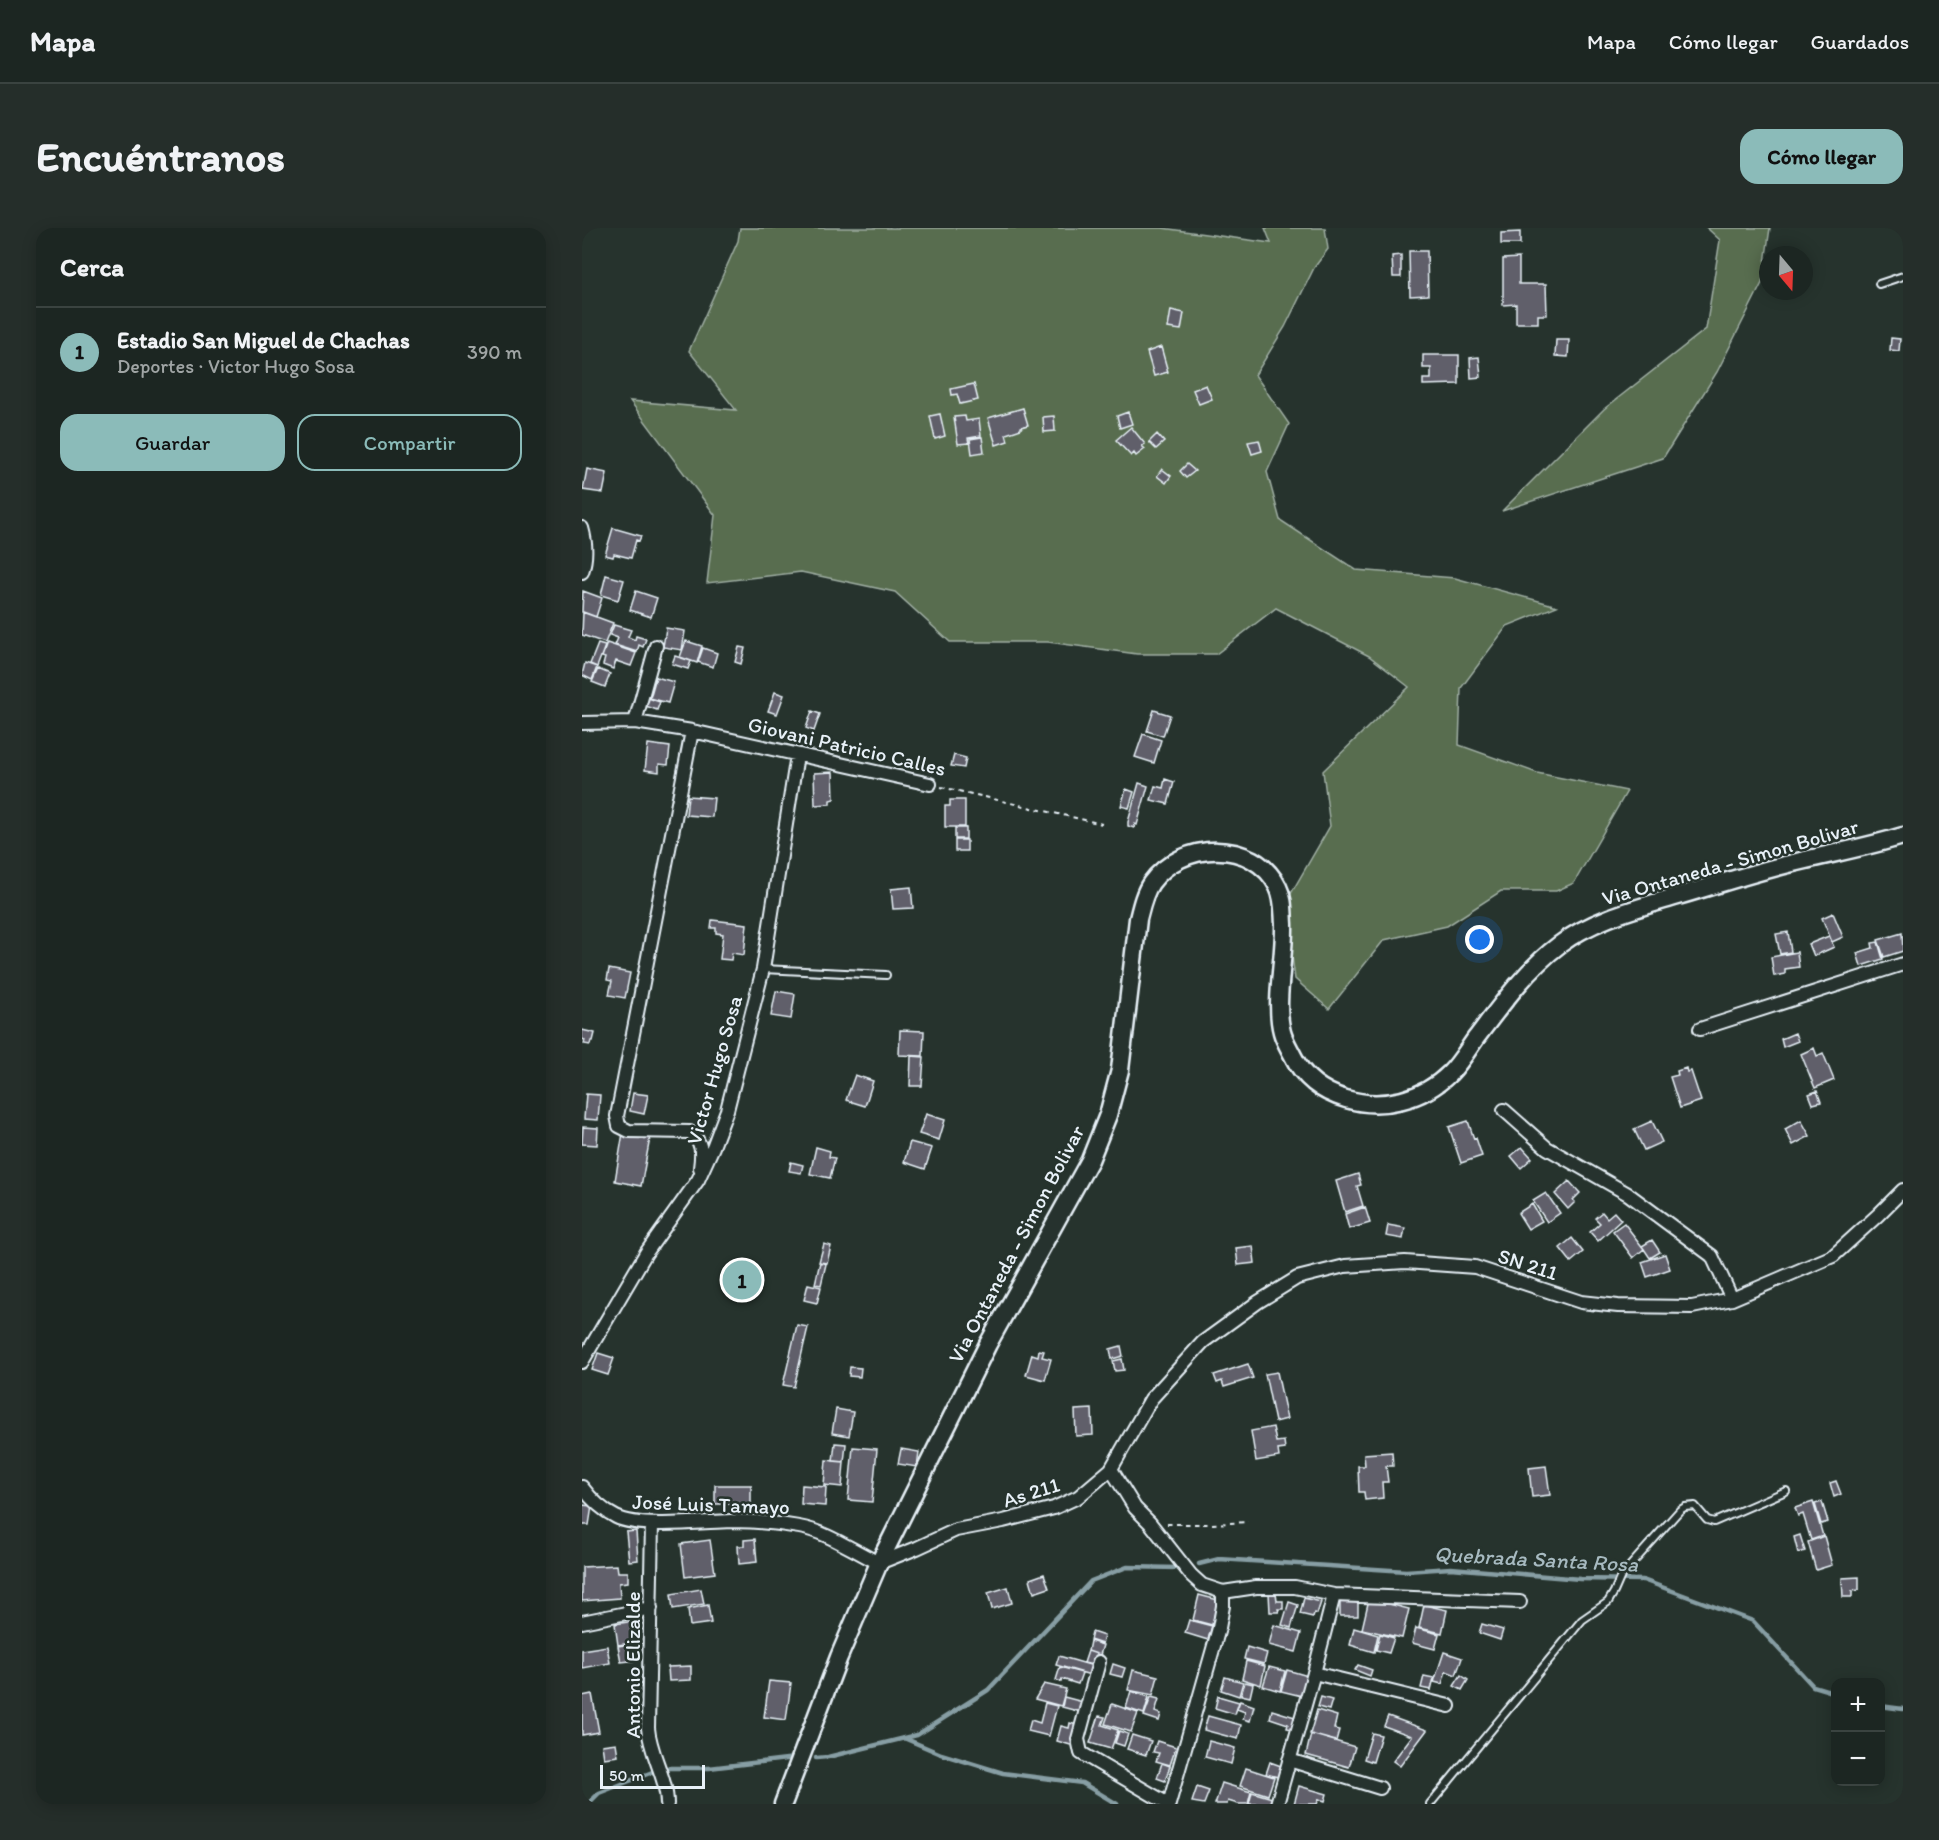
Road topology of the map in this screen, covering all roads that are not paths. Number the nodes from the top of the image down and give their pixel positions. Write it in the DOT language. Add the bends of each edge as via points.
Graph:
graph roads {
  1 [pos="1903,276"];
  2 [pos="1879,284"];
  3 [pos="582,528"];
  4 [pos="582,572"];
  5 [pos="656,646"];
  6 [pos="635,722"];
  7 [pos="582,723"];
  8 [pos="692,732"];
  9 [pos="797,755"];
  10 [pos="930,784"];
  11 [pos="1903,836"];
  12 [pos="1903,964"];
  13 [pos="763,969"];
  14 [pos="886,975"];
  15 [pos="1700,1029"];
  16 [pos="1504,1110"];
  17 [pos="698,1180"];
  18 [pos="1903,1190"];
  19 [pos="1732,1299"];
  20 [pos="582,1362"];
  21 [pos="1150,1400"];
  22 [pos="1111,1469"];
  23 [pos="582,1487"];
  24 [pos="1786,1491"];
  25 [pos="652,1524"];
  26 [pos="879,1563"];
  27 [pos="1223,1592"];
  28 [pos="1334,1595"];
  29 [pos="1520,1602"];
  30 [pos="651,1608"];
  31 [pos="582,1622"];
  32 [pos="1099,1662"];
  33 [pos="1314,1673"];
  34 [pos="1449,1706"];
  35 [pos="1289,1760"];
  36 [pos="1380,1788"];
  37 [pos="667,1804"];
  38 [pos="783,1804"];
  39 [pos="1168,1804"];
  40 [pos="1277,1804"];
  41 [pos="1430,1804"];
  1 -- 2 [label="lane"];
  3 -- 4 [label="street" via="586,544"];
  5 -- 6 [label="street"];
  6 -- 7 [label="street, Giovani Patricio Calles"];
  6 -- 8 [label="street, Giovani Patricio Calles"];
  8 -- 9 [label="street, Giovani Patricio Calles"];
  8 -- 17 [label="street" via="617,1116 619,1126 629,1131 690,1132 698,1138 702,1148"];
  9 -- 10 [label="street, Giovani Patricio Calles"];
  9 -- 13 [label="street, Victor Hugo Sosa"];
  11 -- 26 [label="street, Via Ontaneda - Simon Bolivar" via="1647,905 1576,934 1539,963 1507,998 1450,1074 1424,1092 1392,1104 1371,1105 1320,1089 1295,1060 1283,1034 1279,1010 1285,946 1284,903 1269,873 1257,862 1235,852 1200,852 1175,862 1151,883 1143,900 1120,1070 1090,1160 988,1344"];
  12 -- 15 [label="street"];
  13 -- 14 [label="lane"];
  13 -- 17 [label="street, Victor Hugo Sosa" via="727,1110"];
  16 -- 19 [label="street" via="1547,1148 1628,1194 1712,1256"];
  17 -- 20 [label="street, Victor Hugo Sosa" via="646,1252"];
  18 -- 19 [label="street, SN 211" via="1833,1256"];
  19 -- 21 [label="street, SN 211" via="1692,1307 1618,1306 1581,1302 1475,1267 1405,1262 1344,1266 1297,1278 1258,1302 1203,1342"];
  21 -- 22 [label="street, As 211"];
  22 -- 26 [label="street, As 211" via="1078,1497 1054,1508 956,1530"];
  22 -- 27 [label="street" via="1135,1508 1191,1575 1202,1585"];
  23 -- 25 [label="street, José Luis Tamayo" via="592,1501 616,1517"];
  24 -- 41 [label="lane" via="1714,1522 1695,1506 1685,1507 1675,1515 1621,1576 1608,1602 1582,1620"];
  25 -- 26 [label="street, José Luis Tamayo" via="774,1523 826,1536"];
  25 -- 30 [label="street, Antonio Elizalde"];
  26 -- 38 [label="street, Via Ontaneda - Simon Bolivar"];
  27 -- 28 [label="street" via="1295,1587"];
  27 -- 39 [label="street" via="1219,1628"];
  28 -- 29 [label="street"];
  28 -- 33 [label="street"];
  30 -- 31 [label="street"];
  30 -- 37 [label="street, Antonio Elizalde" via="650,1743"];
  32 -- 39 [label="street" via="1077,1739 1080,1753"];
  33 -- 34 [label="street"];
  33 -- 35 [label="street"];
  35 -- 36 [label="street"];
  35 -- 40 [label="street"];
}
